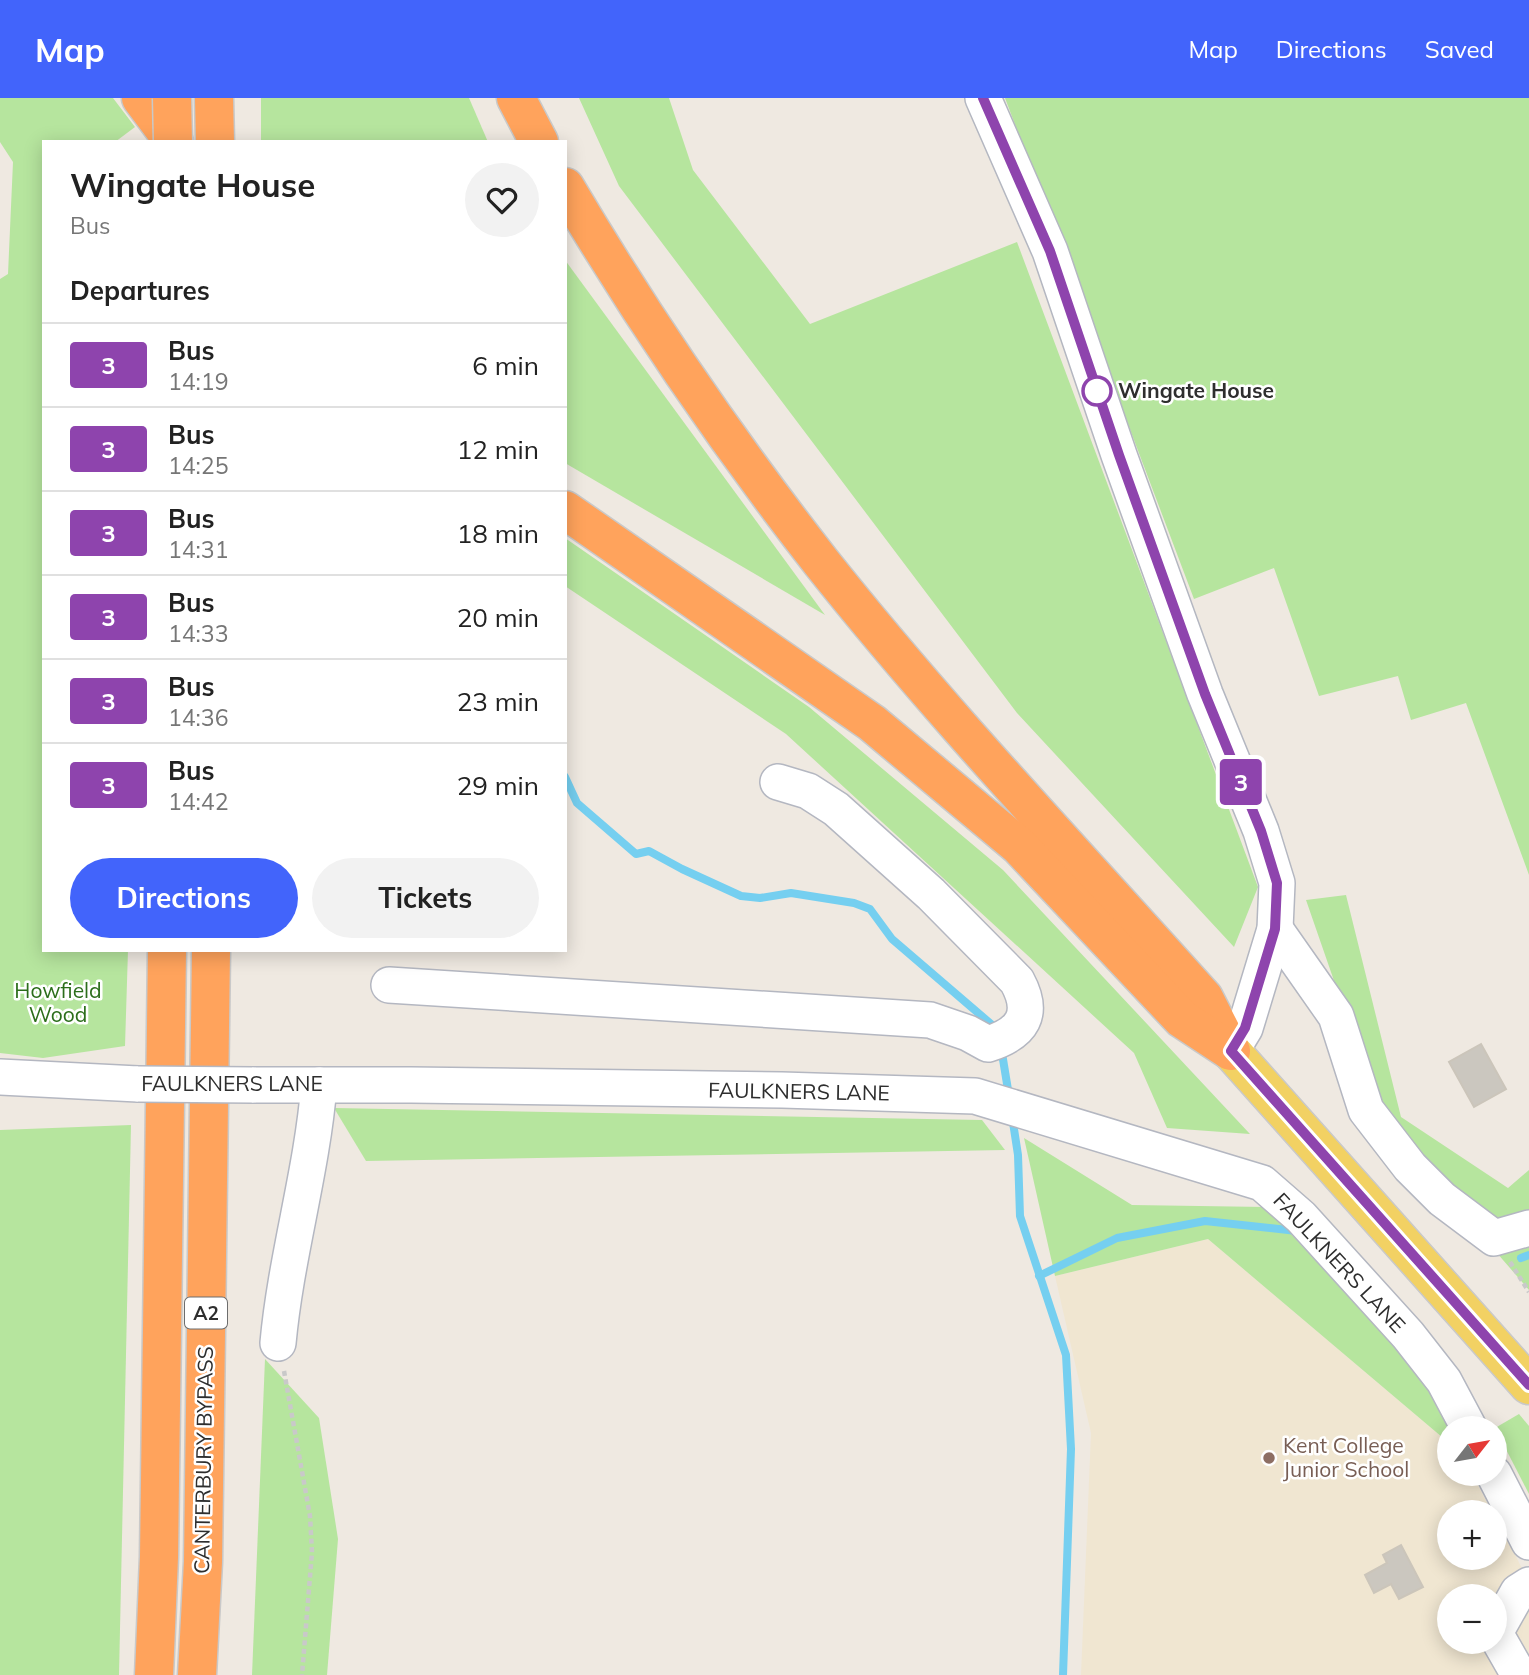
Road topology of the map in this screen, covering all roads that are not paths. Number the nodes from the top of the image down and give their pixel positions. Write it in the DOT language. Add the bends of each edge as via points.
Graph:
graph roads {
  1 [pos="141,98"];
  2 [pos="172,98"];
  3 [pos="214,98"];
  4 [pos="516,98"];
  5 [pos="983,98"];
  6 [pos="172,140"];
  7 [pos="173,140"];
  8 [pos="215,140"];
  9 [pos="537,140"];
  10 [pos="567,190"];
  11 [pos="567,511"];
  12 [pos="778,782"];
  13 [pos="1275,929"];
  14 [pos="167,952"];
  15 [pos="211,952"];
  16 [pos="389,985"];
  17 [pos="995,1042"];
  18 [pos="1231,1051"];
  19 [pos="0,1077"];
  20 [pos="319,1085"];
  21 [pos="984,1099"];
  22 [pos="1529,1228"];
  23 [pos="278,1343"];
  24 [pos="1529,1384"];
  25 [pos="1463,1416"];
  26 [pos="1500,1486"];
  27 [pos="1529,1542"];
  28 [pos="1529,1585"];
  29 [pos="153,1675"];
  30 [pos="198,1675"];
  31 [pos="1519,1675"];
  1 -- 6 [label="highway"];
  2 -- 7 [label="highway, bridge"];
  3 -- 8 [label="highway"];
  4 -- 9 [label="highway"];
  5 -- 13 [label="street" via="1050,251 1201,681 1261,831 1277,883"];
  10 -- 18 [label="highway" via="711,413 814,552 949,715 1204,998"];
  11 -- 18 [label="highway" via="916,758 1019,846 1182,1019"];
  12 -- 17 [label="street" via="808,791 836,809 931,894 1017,981 1025,996 1022,1022 1014,1033"];
  13 -- 18 [label="street" via="1245,1028"];
  13 -- 22 [label="street" via="1336,1016 1366,1110 1410,1167 1442,1199 1494,1238"];
  14 -- 29 [label="highway, CANTERBURY BYPASS / A2" via="159,1557"];
  15 -- 30 [label="highway, CANTERBURY BYPASS / A2"];
  16 -- 17 [label="street" via="930,1020"];
  17 -- 21 [label="street"];
  18 -- 24 [label="main road"];
  19 -- 20 [label="street, FAULKNERS LANE, bridge" via="138,1084"];
  20 -- 21 [label="street, FAULKNERS LANE" via="782,1090"];
  20 -- 23 [label="street"];
  21 -- 25 [label="street, FAULKNERS LANE" via="1262,1183 1301,1217 1408,1335 1444,1381"];
  26 -- 27 [label="street"];
  28 -- 31 [label="street" via="1518,1592 1495,1633"];
}
